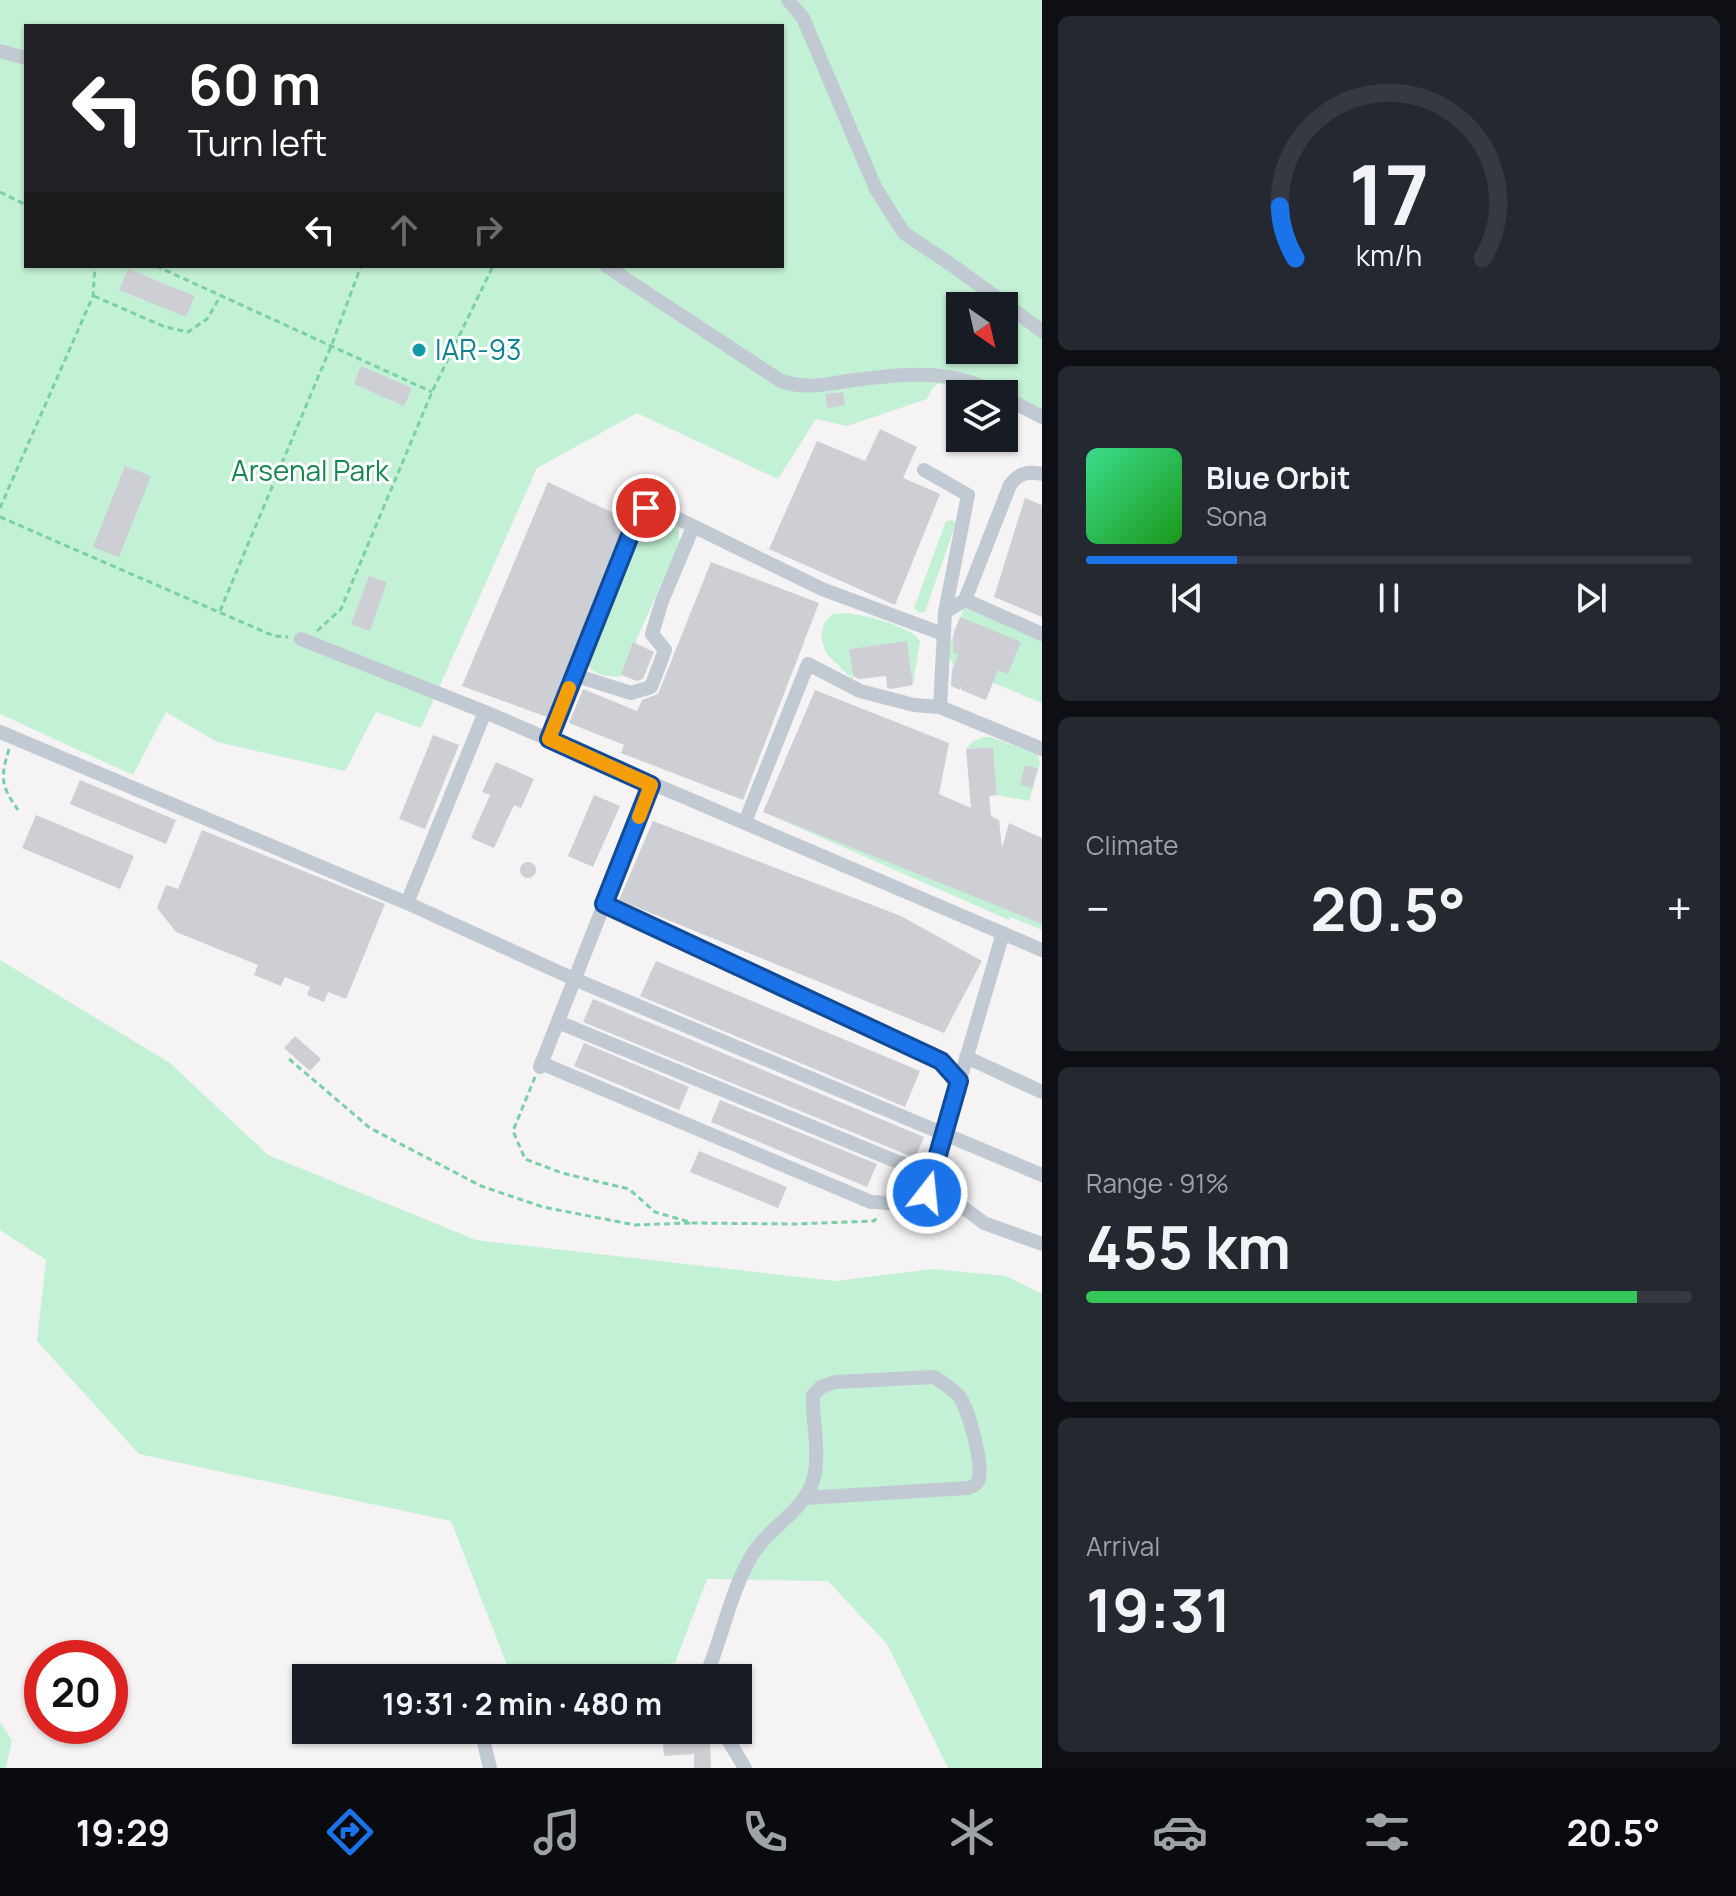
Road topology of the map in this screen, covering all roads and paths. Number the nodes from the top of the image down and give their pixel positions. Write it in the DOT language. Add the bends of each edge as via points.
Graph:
graph roads {
  1 [pos="788,0"];
  2 [pos="0,51"];
  3 [pos="24,57"];
  4 [pos="0,192"];
  5 [pos="24,204"];
  6 [pos="95,268"];
  7 [pos="160,268"];
  8 [pos="360,268"];
  9 [pos="492,268"];
  10 [pos="609,268"];
  11 [pos="221,295"];
  12 [pos="93,296"];
  13 [pos="1042,331"];
  14 [pos="332,344"];
  15 [pos="966,380"];
  16 [pos="432,392"];
  17 [pos="1018,404"];
  18 [pos="1042,417"];
  19 [pos="924,470"];
  20 [pos="1042,474"];
  21 [pos="0,508"];
  22 [pos="0,517"];
  23 [pos="693,527"];
  24 [pos="965,600"];
  25 [pos="220,612"];
  26 [pos="945,612"];
  27 [pos="943,634"];
  28 [pos="1042,634"];
  29 [pos="301,639"];
  30 [pos="574,675"];
  31 [pos="940,707"];
  32 [pos="485,712"];
  33 [pos="7,735"];
  34 [pos="549,739"];
  35 [pos="1042,749"];
  36 [pos="651,785"];
  37 [pos="18,810"];
  38 [pos="745,822"];
  39 [pos="407,903"];
  40 [pos="604,904"];
  41 [pos="1003,933"];
  42 [pos="1042,950"];
  43 [pos="574,979"];
  44 [pos="558,1022"];
  45 [pos="966,1057"];
  46 [pos="289,1059"];
  47 [pos="540,1065"];
  48 [pos="959,1081"];
  49 [pos="1042,1092"];
  50 [pos="944,1134"];
  51 [pos="1042,1175"];
  52 [pos="932,1176"];
  53 [pos="927,1193"];
  54 [pos="888,1203"];
  55 [pos="693,1223"];
  56 [pos="1042,1244"];
  57 [pos="804,1498"];
  58 [pos="710,1664"];
  59 [pos="484,1744"];
  60 [pos="730,1744"];
  61 [pos="490,1768"];
  62 [pos="745,1768"];
  1 -- 13 [label="street" via="803,18 876,189 904,233"];
  2 -- 3 [label="street"];
  4 -- 5 [label="path"];
  6 -- 12 [label="path"];
  7 -- 11 [label="path"];
  8 -- 14 [label="path"];
  9 -- 16 [label="path"];
  10 -- 15 [label="street" via="781,381 800,387 888,376 940,374"];
  11 -- 12 [label="path" via="207,319 188,332"];
  11 -- 14 [label="path"];
  12 -- 21 [label="path"];
  14 -- 16 [label="path"];
  14 -- 25 [label="path"];
  16 -- 29 [label="path" via="341,609 319,631"];
  17 -- 18 [label="street"];
  19 -- 26 [label="street" via="968,495"];
  20 -- 24 [label="street" via="1017,475 1010,485"];
  22 -- 25 [label="path"];
  23 -- 27 [label="street" via="822,589"];
  23 -- 30 [label="street" via="658,509 639,513"];
  23 -- 30 [label="street" via="652,634 665,650 651,687 631,693"];
  24 -- 26 [label="street"];
  24 -- 28 [label="street"];
  25 -- 29 [label="path" via="274,636"];
  26 -- 27 [label="street"];
  27 -- 31 [label="street"];
  29 -- 32 [label="street"];
  30 -- 34 [label="street"];
  31 -- 35 [label="street"];
  31 -- 38 [label="street" via="860,691 808,664"];
  32 -- 34 [label="street"];
  32 -- 39 [label="street"];
  33 -- 37 [label="path" via="0,776"];
  33 -- 39 [label="street"];
  34 -- 36 [label="street"];
  36 -- 38 [label="street"];
  36 -- 40 [label="street"];
  38 -- 41 [label="street"];
  39 -- 43 [label="street"];
  40 -- 43 [label="street"];
  40 -- 48 [label="street" via="941,1061"];
  41 -- 42 [label="street"];
  41 -- 45 [label="street"];
  43 -- 44 [label="street"];
  43 -- 50 [label="street"];
  44 -- 47 [label="street"];
  44 -- 52 [label="street"];
  45 -- 48 [label="street"];
  45 -- 49 [label="street"];
  46 -- 55 [label="path" via="370,1128 481,1186 543,1207 635,1225"];
  47 -- 54 [label="street" via="871,1202"];
  47 -- 55 [label="path" via="513,1131 525,1159 629,1189 655,1212"];
  48 -- 50 [label="street"];
  50 -- 51 [label="street"];
  50 -- 52 [label="street"];
  52 -- 53 [label="street"];
  53 -- 54 [label="street"];
  53 -- 56 [label="street" via="960,1205 984,1223"];
  54 -- 55 [label="path" via="874,1221"];
  57 -- 57 [label="street" via="976,1485 976,1449 961,1398 934,1377 821,1387 813,1395 813,1481"];
  57 -- 58 [label="street" via="755,1550"];
  59 -- 61 [label="street"];
  60 -- 62 [label="street"];
}
